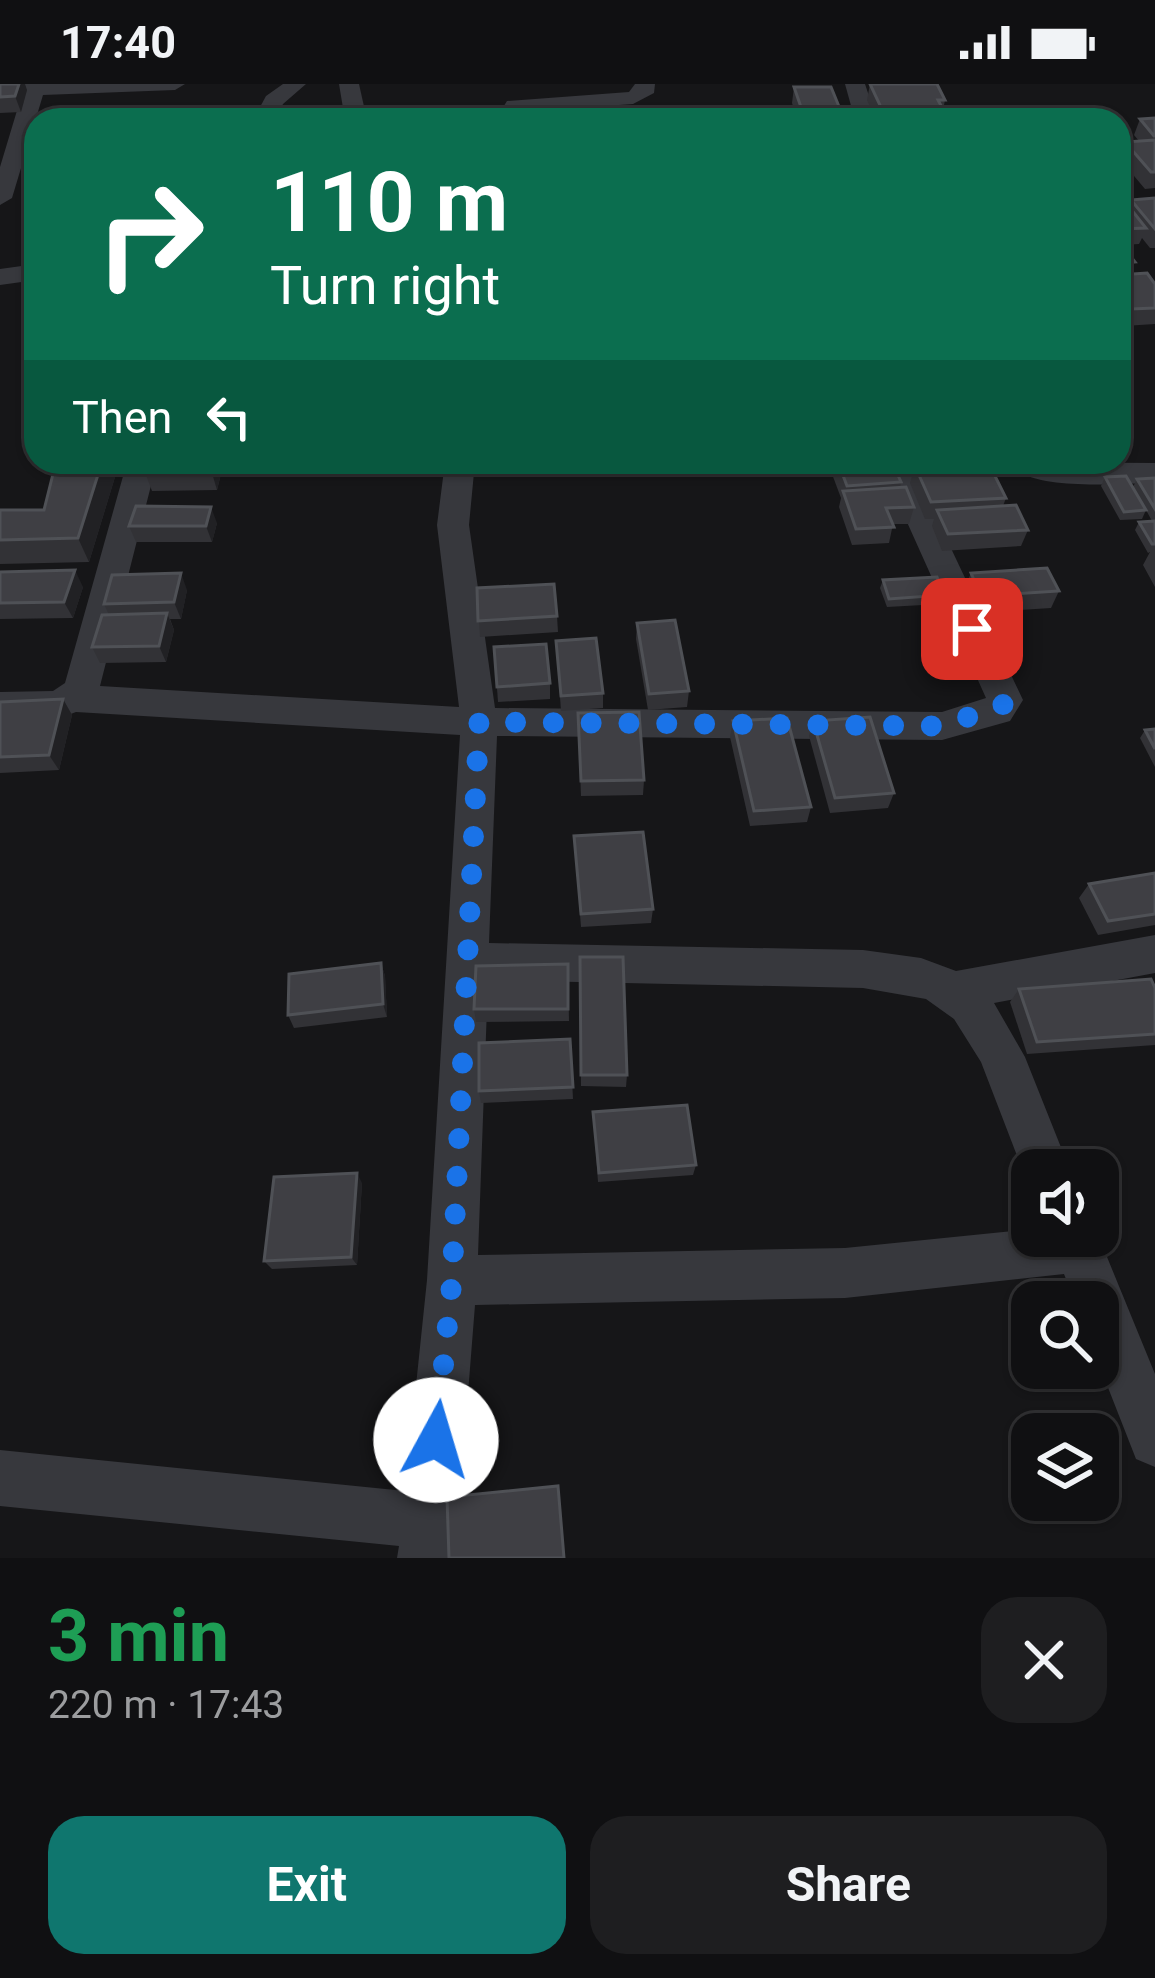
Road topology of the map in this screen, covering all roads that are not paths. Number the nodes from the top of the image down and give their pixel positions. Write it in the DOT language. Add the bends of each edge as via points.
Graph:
graph roads {
  1 [pos="175,84"];
  2 [pos="296,84"];
  3 [pos="646,84"];
  4 [pos="35,87"];
  5 [pos="270,108"];
  6 [pos="514,108"];
  7 [pos="24,132"];
  8 [pos="0,199"];
  9 [pos="139,474"];
  10 [pos="459,474"];
  11 [pos="902,474"];
  12 [pos="76,698"];
  13 [pos="0,708"];
  14 [pos="479,722"];
  15 [pos="1155,954"];
  16 [pos="467,961"];
  17 [pos="953,991"];
  18 [pos="1037,1149"];
  19 [pos="1011,1251"];
  20 [pos="1083,1257"];
  21 [pos="452,1280"];
  22 [pos="1151,1417"];
  23 [pos="0,1478"];
  24 [pos="427,1539"];
  1 -- 4 [label="street"];
  2 -- 5 [label="street"];
  3 -- 6 [label="street" via="633,98"];
  7 -- 8 [label="street"];
  9 -- 12 [label="street"];
  10 -- 14 [label="street" via="453,524"];
  11 -- 14 [label="street" via="1002,692 1002,709 942,726"];
  12 -- 13 [label="street"];
  12 -- 14 [label="street"];
  14 -- 16 [label="street"];
  15 -- 17 [label="street"];
  16 -- 17 [label="street" via="863,969 918,976"];
  16 -- 21 [label="street"];
  17 -- 18 [label="street" via="978,1013"];
  19 -- 21 [label="street" via="752,1279"];
  20 -- 22 [label="street"];
  21 -- 24 [label="street"];
  23 -- 24 [label="street"];
}
